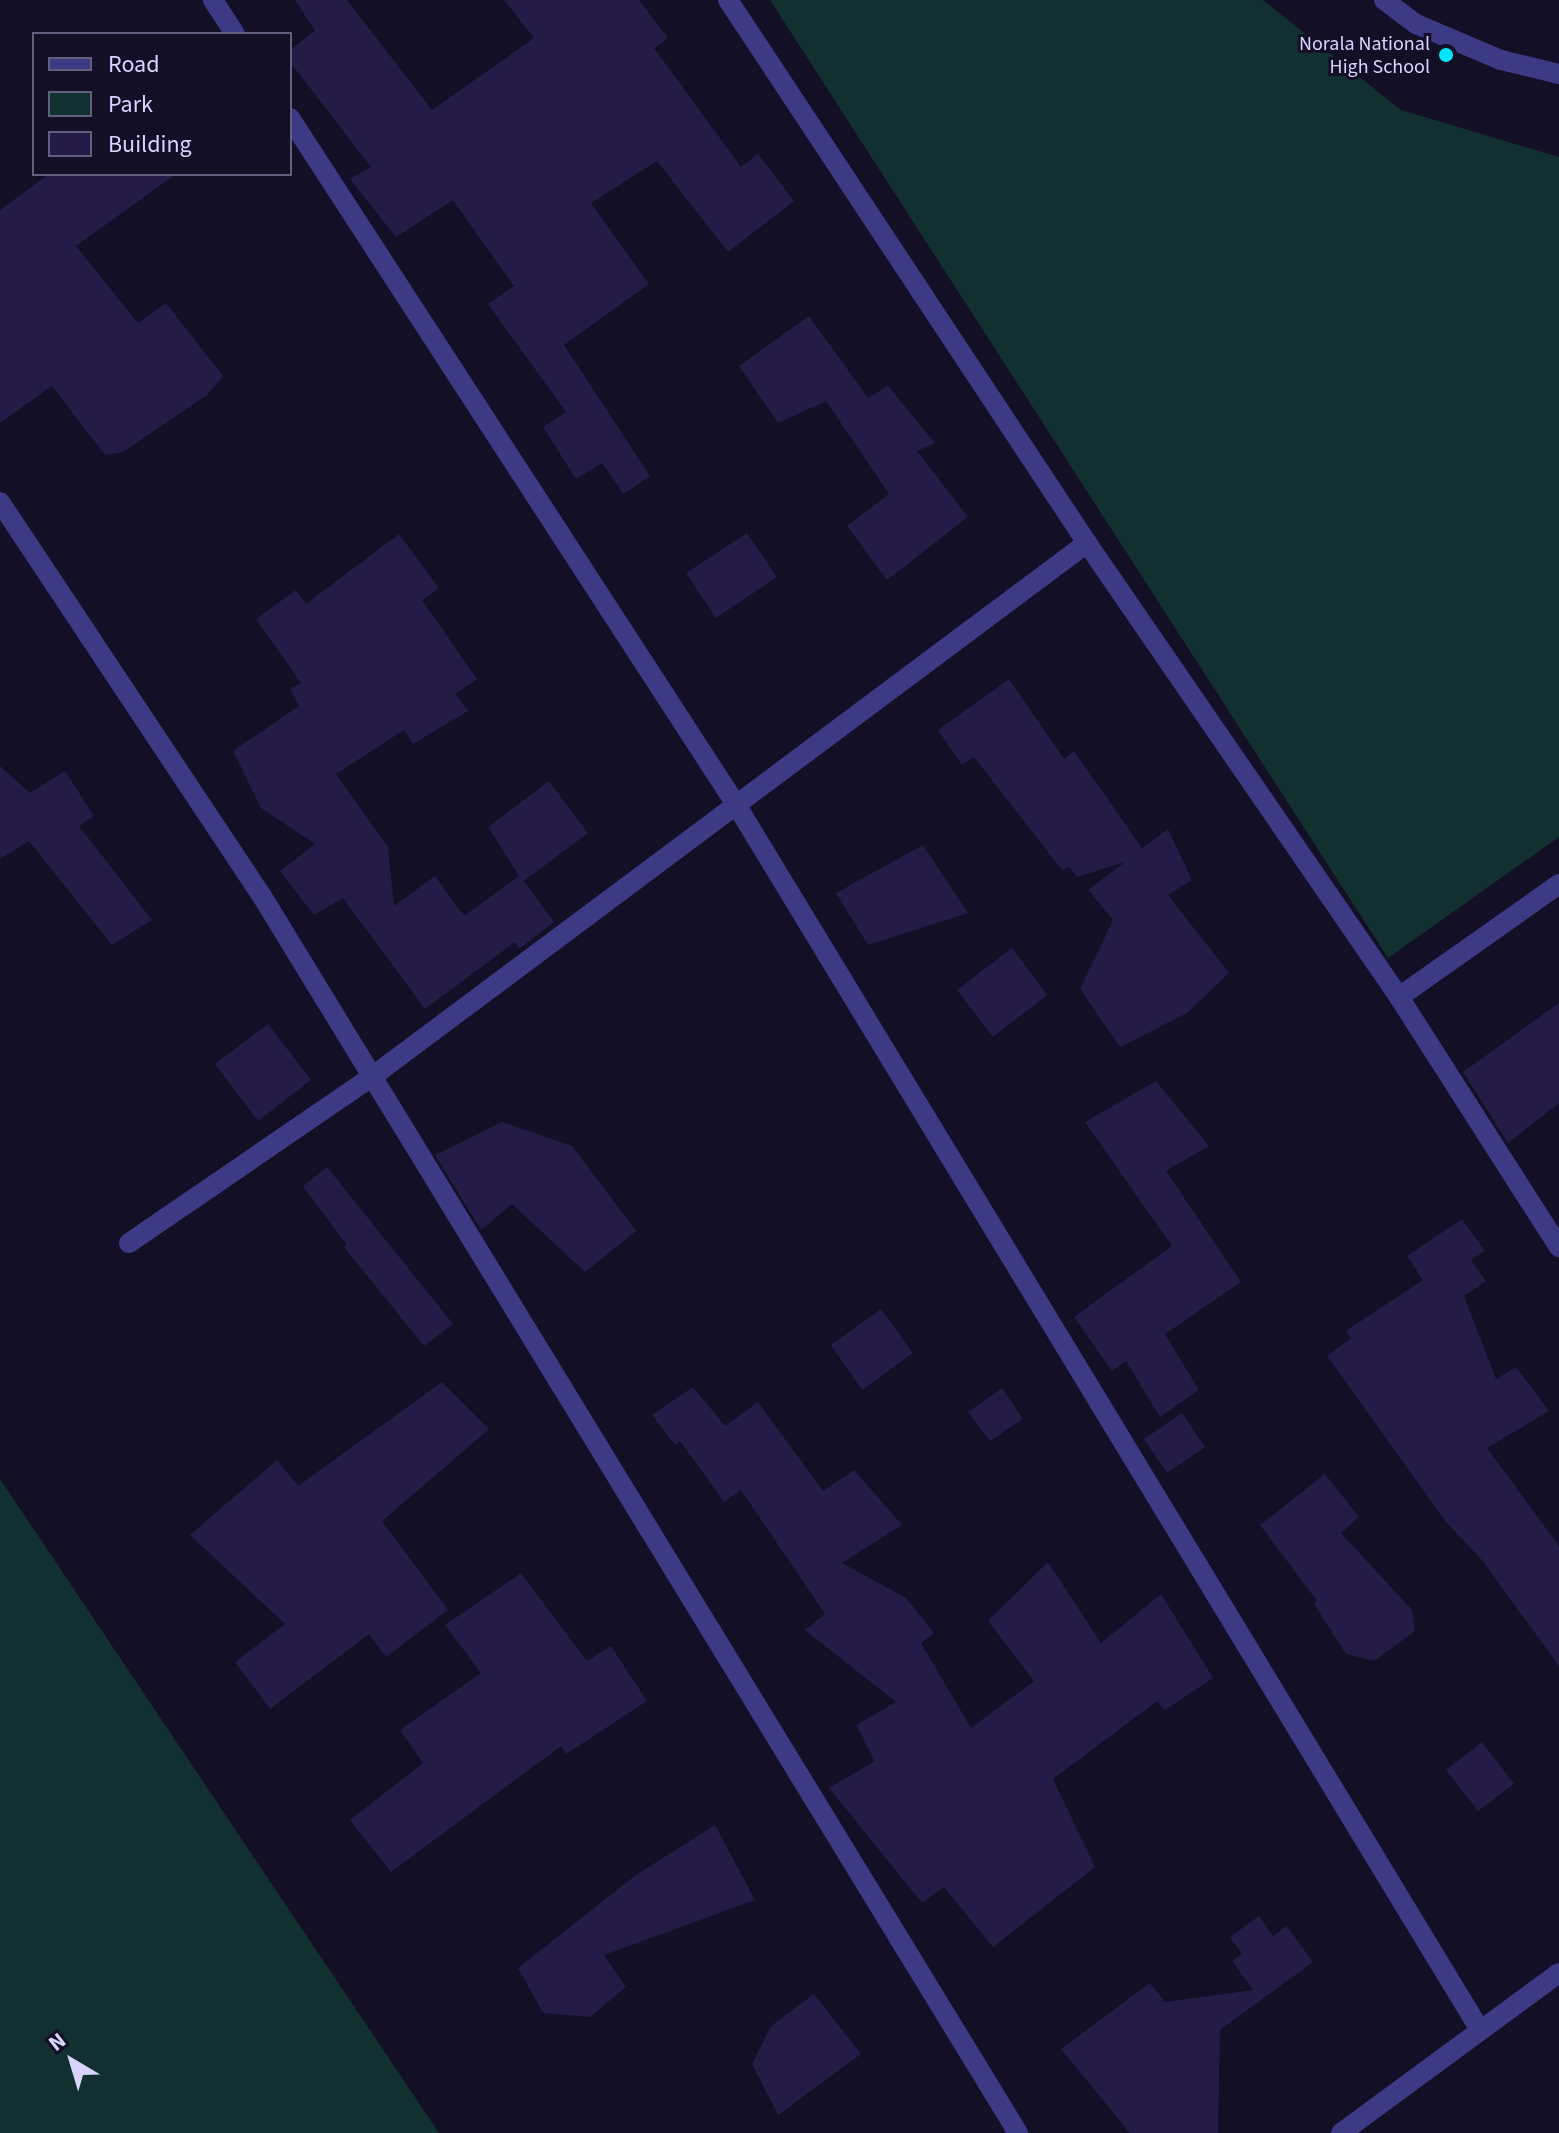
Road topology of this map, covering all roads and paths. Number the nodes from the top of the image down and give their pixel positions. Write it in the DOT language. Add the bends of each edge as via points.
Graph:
graph roads {
  1 [pos="213,0"];
  2 [pos="728,0"];
  3 [pos="1384,0"];
  4 [pos="234,32"];
  5 [pos="1559,74"];
  6 [pos="292,121"];
  7 [pos="0,502"];
  8 [pos="1087,543"];
  9 [pos="737,806"];
  10 [pos="1559,884"];
  11 [pos="1399,997"];
  12 [pos="373,1076"];
  13 [pos="129,1243"];
  14 [pos="1559,1247"];
  15 [pos="1559,1973"];
  16 [pos="1480,2030"];
  17 [pos="1018,2133"];
  18 [pos="1341,2133"];
  1 -- 4 [label="street"];
  2 -- 8 [label="street"];
  3 -- 5 [label="street" via="1416,24 1501,60"];
  6 -- 9 [label="street"];
  7 -- 12 [label="street" via="188,782"];
  8 -- 9 [label="street"];
  8 -- 11 [label="street"];
  9 -- 12 [label="street"];
  9 -- 16 [label="street"];
  10 -- 11 [label="street"];
  11 -- 14 [label="street"];
  12 -- 13 [label="street"];
  12 -- 17 [label="street"];
  15 -- 16 [label="street"];
  16 -- 18 [label="street"];
}
